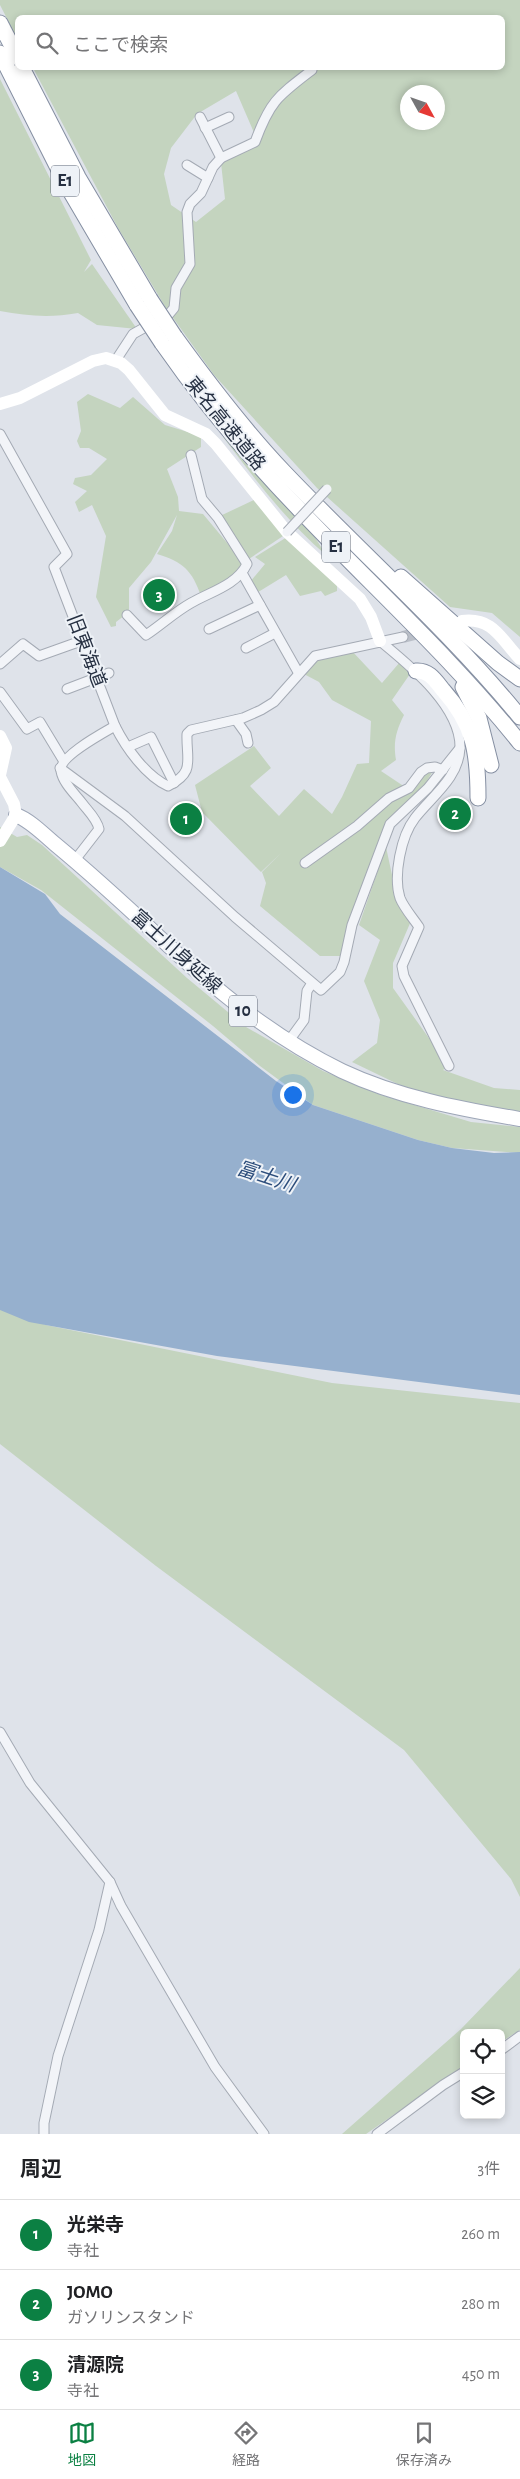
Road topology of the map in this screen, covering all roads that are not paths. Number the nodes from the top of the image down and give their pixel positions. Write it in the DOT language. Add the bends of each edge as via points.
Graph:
graph roads {
  1 [pos="0,23"];
  2 [pos="15,52"];
  3 [pos="0,53"];
  4 [pos="23,70"];
  5 [pos="312,70"];
  6 [pos="200,117"];
  7 [pos="228,117"];
  8 [pos="205,128"];
  9 [pos="221,158"];
  10 [pos="187,165"];
  11 [pos="208,178"];
  12 [pos="143,302"];
  13 [pos="168,340"];
  14 [pos="116,360"];
  15 [pos="0,404"];
  16 [pos="0,434"];
  17 [pos="191,455"];
  18 [pos="327,489"];
  19 [pos="318,506"];
  20 [pos="288,532"];
  21 [pos="242,573"];
  22 [pos="260,605"];
  23 [pos="127,614"];
  24 [pos="407,619"];
  25 [pos="462,621"];
  26 [pos="209,630"];
  27 [pos="275,634"];
  28 [pos="403,637"];
  29 [pos="81,641"];
  30 [pos="380,641"];
  31 [pos="246,648"];
  32 [pos="520,659"];
  33 [pos="0,664"];
  34 [pos="416,671"];
  35 [pos="298,672"];
  36 [pos="109,673"];
  37 [pos="95,678"];
  38 [pos="520,679"];
  39 [pos="67,689"];
  40 [pos="0,692"];
  41 [pos="520,717"];
  42 [pos="236,720"];
  43 [pos="115,726"];
  44 [pos="0,736"];
  45 [pos="520,743"];
  46 [pos="248,744"];
  47 [pos="128,747"];
  48 [pos="460,748"];
  49 [pos="62,764"];
  50 [pos="491,765"];
  51 [pos="443,770"];
  52 [pos="0,776"];
  53 [pos="174,783"];
  54 [pos="478,798"];
  55 [pos="16,815"];
  56 [pos="2,838"];
  57 [pos="75,860"];
  58 [pos="305,863"];
  59 [pos="312,983"];
  60 [pos="288,1042"];
  61 [pos="449,1066"];
  62 [pos="520,1120"];
  63 [pos="0,1732"];
  64 [pos="110,1882"];
  65 [pos="520,2036"];
  66 [pos="505,2047"];
  67 [pos="460,2074"];
  68 [pos="44,2134"];
  69 [pos="264,2134"];
  70 [pos="377,2134"];
  1 -- 2 [label="highway"];
  3 -- 12 [label="highway, 東名高速道路 / E1" via="71,192"];
  4 -- 12 [label="highway, 東名高速道路 / E1"];
  5 -- 9 [label="street" via="280,94 269,107 255,142"];
  6 -- 8 [label="street"];
  7 -- 8 [label="street"];
  8 -- 9 [label="street"];
  9 -- 11 [label="street"];
  10 -- 11 [label="street"];
  11 -- 14 [label="street" via="187,212 190,264 176,288 174,308 133,334"];
  12 -- 13 [label="highway, 東名高速道路 / E1, bridge"];
  13 -- 19 [label="highway, 東名高速道路 / E1"];
  13 -- 24 [label="highway, 東名高速道路 / E1" via="198,394 264,472"];
  14 -- 15 [label="street" via="93,361 20,398"];
  14 -- 20 [label="street" via="129,370 165,416 206,434"];
  16 -- 29 [label="street, 旧東海道" via="67,554 54,566"];
  17 -- 21 [label="street" via="202,499 247,564"];
  18 -- 20 [label="street, bridge"];
  19 -- 38 [label="highway"];
  19 -- 41 [label="highway, 東名高速道路 / E1" via="468,659"];
  20 -- 30 [label="street" via="360,600"];
  21 -- 22 [label="street"];
  21 -- 23 [label="street" via="204,598 192,602 146,635"];
  22 -- 26 [label="street"];
  22 -- 27 [label="street"];
  24 -- 45 [label="highway, 東名高速道路 / E1" via="457,670"];
  24 -- 50 [label="highway" via="465,689 479,718"];
  25 -- 32 [label="street" via="477,619 488,624"];
  27 -- 31 [label="street"];
  27 -- 35 [label="street"];
  28 -- 30 [label="street"];
  29 -- 33 [label="street" via="39,656 22,644"];
  29 -- 37 [label="street, 旧東海道"];
  30 -- 34 [label="street"];
  30 -- 35 [label="street" via="315,656"];
  34 -- 48 [label="street" via="447,710"];
  34 -- 54 [label="highway" via="432,676 466,720 477,751"];
  35 -- 42 [label="street" via="274,702"];
  36 -- 37 [label="street"];
  37 -- 39 [label="street"];
  37 -- 43 [label="street, 旧東海道"];
  40 -- 49 [label="street" via="27,729 40,722"];
  42 -- 46 [label="street" via="246,734"];
  42 -- 53 [label="street" via="191,730 187,734 188,768 181,780"];
  43 -- 47 [label="street, 旧東海道"];
  43 -- 49 [label="street"];
  44 -- 52 [label="street" via="6,748"];
  47 -- 53 [label="street, 旧東海道" via="159,782 168,786"];
  47 -- 53 [label="street" via="151,737"];
  48 -- 51 [label="street"];
  48 -- 61 [label="street" via="451,776 406,831 399,864 400,897 419,927 402,966 404,976"];
  49 -- 57 [label="street" via="63,778 99,829"];
  49 -- 59 [label="street"];
  51 -- 58 [label="street" via="435,767 420,772 408,788 389,798 357,826"];
  51 -- 59 [label="street" via="390,824 352,925 340,972 321,990"];
  52 -- 55 [label="street"];
  55 -- 56 [label="street"];
  55 -- 57 [label="main road, 富士川身延線 / 10" via="31,823"];
  57 -- 60 [label="main road, 富士川身延線 / 10" via="185,962 248,1015"];
  59 -- 60 [label="street" via="308,987 304,1020"];
  60 -- 62 [label="main road, 富士川身延線 / 10" via="344,1072 384,1086 458,1109"];
  63 -- 64 [label="street" via="30,1783"];
  64 -- 68 [label="street" via="99,1930 58,2056"];
  64 -- 69 [label="street" via="215,2067"];
  65 -- 66 [label="street"];
  67 -- 70 [label="street"];
}
